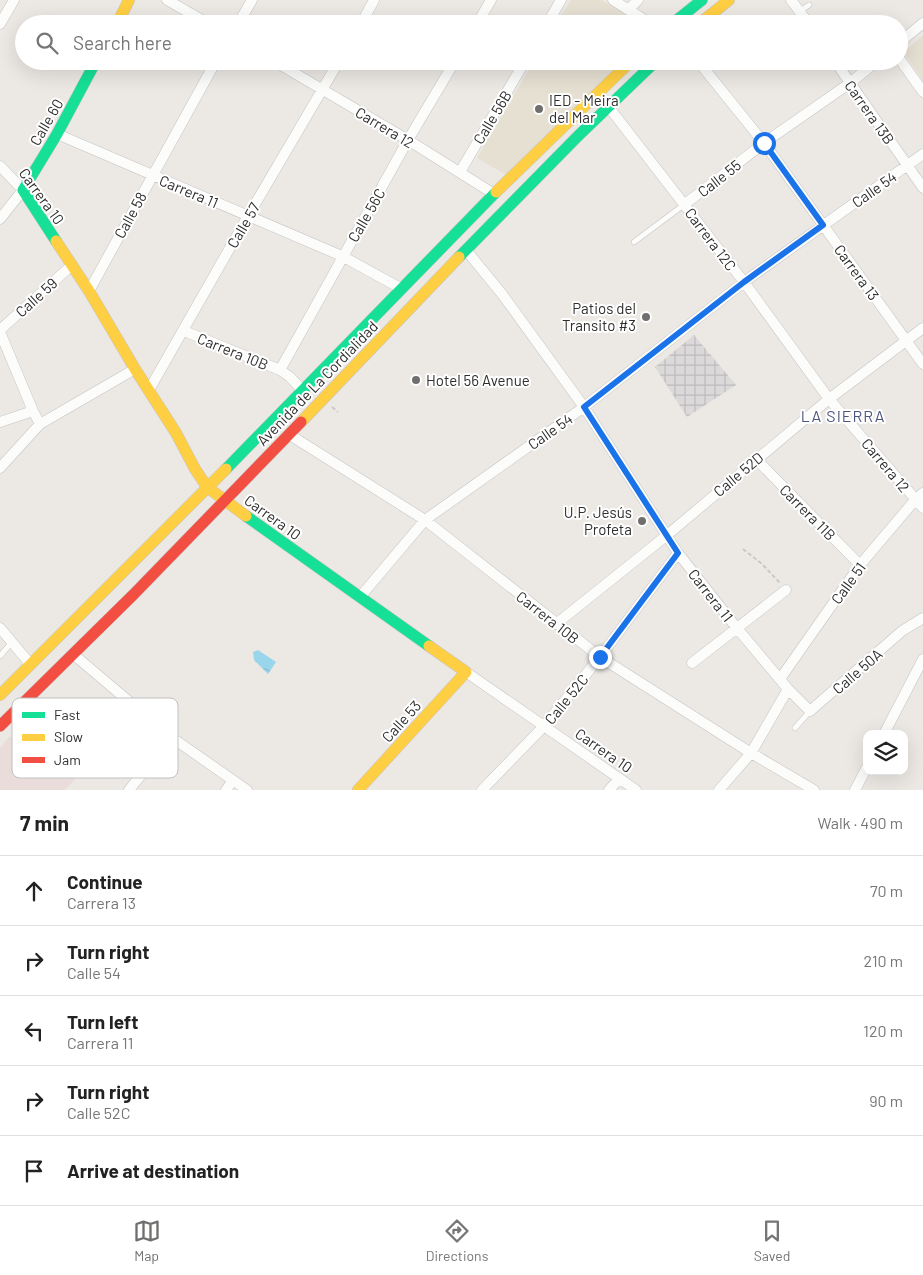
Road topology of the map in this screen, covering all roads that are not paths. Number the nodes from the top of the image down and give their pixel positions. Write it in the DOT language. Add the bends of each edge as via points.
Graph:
graph roads {
  1 [pos="14,0"];
  2 [pos="129,0"];
  3 [pos="168,0"];
  4 [pos="252,0"];
  5 [pos="374,0"];
  6 [pos="491,0"];
  7 [pos="561,0"];
  8 [pos="613,0"];
  9 [pos="638,0"];
  10 [pos="702,0"];
  11 [pos="729,0"];
  12 [pos="791,0"];
  13 [pos="628,10"];
  14 [pos="122,15"];
  15 [pos="194,15"];
  16 [pos="243,15"];
  17 [pos="366,15"];
  18 [pos="482,15"];
  19 [pos="552,15"];
  20 [pos="636,15"];
  21 [pos="683,15"];
  22 [pos="710,15"];
  23 [pos="806,15"];
  24 [pos="923,23"];
  25 [pos="0,24"];
  26 [pos="908,36"];
  27 [pos="91,70"];
  28 [pos="211,70"];
  29 [pos="290,70"];
  30 [pos="334,70"];
  31 [pos="450,70"];
  32 [pos="520,70"];
  33 [pos="621,70"];
  34 [pos="646,70"];
  35 [pos="705,70"];
  36 [pos="841,70"];
  37 [pos="867,70"];
  38 [pos="907,70"];
  39 [pos="850,83"];
  40 [pos="323,89"];
  41 [pos="923,92"];
  42 [pos="608,106"];
  43 [pos="57,134"];
  44 [pos="408,140"];
  45 [pos="764,143"];
  46 [pos="923,154"];
  47 [pos="0,166"];
  48 [pos="907,166"];
  49 [pos="460,172"];
  50 [pos="152,175"];
  51 [pos="923,188"];
  52 [pos="23,190"];
  53 [pos="494,194"];
  54 [pos="685,204"];
  55 [pos="248,216"];
  56 [pos="0,219"];
  57 [pos="823,225"];
  58 [pos="634,242"];
  59 [pos="466,250"];
  60 [pos="342,256"];
  61 [pos="72,265"];
  62 [pos="744,282"];
  63 [pos="402,288"];
  64 [pos="89,291"];
  65 [pos="0,315"];
  66 [pos="9,322"];
  67 [pos="923,328"];
  68 [pos="0,331"];
  69 [pos="184,331"];
  70 [pos="906,340"];
  71 [pos="923,364"];
  72 [pos="135,370"];
  73 [pos="280,370"];
  74 [pos="149,390"];
  75 [pos="303,391"];
  76 [pos="830,398"];
  77 [pos="584,407"];
  78 [pos="33,411"];
  79 [pos="0,422"];
  80 [pos="40,424"];
  81 [pos="290,434"];
  82 [pos="756,459"];
  83 [pos="0,468"];
  84 [pos="207,487"];
  85 [pos="919,497"];
  86 [pos="225,500"];
  87 [pos="923,508"];
  88 [pos="425,520"];
  89 [pos="666,536"];
  90 [pos="678,553"];
  91 [pos="860,565"];
  92 [pos="786,590"];
  93 [pos="360,597"];
  94 [pos="923,618"];
  95 [pos="556,624"];
  96 [pos="736,627"];
  97 [pos="0,628"];
  98 [pos="12,642"];
  99 [pos="73,654"];
  100 [pos="0,656"];
  101 [pos="600,657"];
  102 [pos="923,659"];
  103 [pos="692,663"];
  104 [pos="31,665"];
  105 [pos="466,672"];
  106 [pos="780,679"];
  107 [pos="788,688"];
  108 [pos="0,695"];
  109 [pos="28,698"];
  110 [pos="125,698"];
  111 [pos="810,711"];
  112 [pos="12,714"];
  113 [pos="0,726"];
  114 [pos="544,726"];
  115 [pos="795,728"];
  116 [pos="886,730"];
  117 [pos="178,741"];
  118 [pos="751,753"];
  119 [pos="863,775"];
  120 [pos="139,778"];
  121 [pos="619,779"];
  122 [pos="233,780"];
  123 [pos="129,790"];
  124 [pos="226,790"];
  125 [pos="247,790"];
  126 [pos="358,790"];
  127 [pos="482,790"];
  128 [pos="609,790"];
  129 [pos="636,790"];
  130 [pos="719,790"];
  131 [pos="814,790"];
  132 [pos="855,790"];
  1 -- 25 [label="street"];
  2 -- 14 [label="main road"];
  3 -- 15 [label="street"];
  4 -- 16 [label="street"];
  5 -- 17 [label="street"];
  6 -- 18 [label="street"];
  7 -- 19 [label="street"];
  8 -- 13 [label="street"];
  9 -- 13 [label="street"];
  10 -- 21 [label="main road"];
  11 -- 22 [label="main road"];
  12 -- 23 [label="street" via="804,8"];
  13 -- 20 [label="street"];
  24 -- 26 [label="street"];
  27 -- 43 [label="main road, Calle 60"];
  28 -- 50 [label="street, Calle 58"];
  29 -- 40 [label="street, Carrera 12"];
  30 -- 40 [label="street, Calle 57"];
  31 -- 44 [label="street, Calle 56C"];
  32 -- 49 [label="street, Calle 56B"];
  33 -- 53 [label="main road, Avenida de La Cordialidad"];
  34 -- 42 [label="main road, Avenida de La Cordialidad"];
  35 -- 45 [label="street, Carrera 13"];
  36 -- 39 [label="street, Carrera 13B"];
  37 -- 39 [label="street, Calle 55"];
  38 -- 41 [label="street"];
  39 -- 45 [label="street, Calle 55"];
  39 -- 48 [label="street, Carrera 13B"];
  40 -- 44 [label="street, Carrera 12"];
  40 -- 55 [label="street, Calle 57"];
  42 -- 54 [label="street, Carrera 12C"];
  42 -- 59 [label="main road, Avenida de La Cordialidad"];
  43 -- 50 [label="street, Carrera 11"];
  43 -- 52 [label="main road, Calle 60"];
  44 -- 49 [label="street, Carrera 12"];
  44 -- 60 [label="street, Calle 56C"];
  45 -- 54 [label="street, Calle 55"];
  45 -- 57 [label="street, Carrera 13"];
  46 -- 48 [label="street, Calle 54"];
  47 -- 52 [label="street, Carrera 10"];
  48 -- 51 [label="street, Carrera 13B"];
  48 -- 57 [label="street, Calle 54"];
  49 -- 53 [label="street, Carrera 12"];
  50 -- 55 [label="street, Carrera 11"];
  50 -- 64 [label="street, Calle 58"];
  52 -- 56 [label="street, Calle 60"];
  52 -- 61 [label="main road, Carrera 10"];
  53 -- 63 [label="main road, Avenida de La Cordialidad"];
  54 -- 58 [label="lane, Calle 55"];
  54 -- 62 [label="street, Carrera 12C"];
  55 -- 60 [label="street, Carrera 11"];
  55 -- 69 [label="street, Calle 57"];
  57 -- 62 [label="street, Calle 54"];
  57 -- 70 [label="street, Carrera 13"];
  59 -- 77 [label="street, Carrera 11"];
  59 -- 81 [label="main road, Avenida de La Cordialidad"];
  60 -- 63 [label="street, Carrera 11"];
  60 -- 73 [label="street, Calle 56C"];
  61 -- 64 [label="main road, Carrera 10"];
  61 -- 66 [label="street, Calle 59"];
  62 -- 76 [label="street, Carrera 12C"];
  62 -- 77 [label="street, Calle 54"];
  63 -- 75 [label="main road, Avenida de La Cordialidad"];
  64 -- 72 [label="main road, Carrera 10"];
  65 -- 66 [label="street"];
  66 -- 68 [label="street, Calle 59"];
  67 -- 70 [label="street, Calle 52D"];
  68 -- 78 [label="street"];
  69 -- 73 [label="street, Carrera 10B"];
  69 -- 74 [label="street, Calle 57"];
  70 -- 71 [label="street, Carrera 13"];
  70 -- 76 [label="street, Calle 52D"];
  72 -- 74 [label="main road, Carrera 10"];
  72 -- 80 [label="street"];
  73 -- 75 [label="street, Carrera 10B"];
  74 -- 84 [label="main road, Carrera 10"];
  75 -- 84 [label="main road, Avenida de La Cordialidad"];
  76 -- 82 [label="street, Calle 52D"];
  76 -- 85 [label="street, Carrera 12"];
  77 -- 88 [label="street, Calle 54"];
  77 -- 89 [label="street, Carrera 11"];
  78 -- 79 [label="street"];
  78 -- 80 [label="street"];
  80 -- 83 [label="street"];
  81 -- 86 [label="main road, Avenida de La Cordialidad"];
  81 -- 88 [label="street, Carrera 10B"];
  82 -- 89 [label="street, Calle 52D"];
  82 -- 91 [label="street, Carrera 11B"];
  84 -- 86 [label="main road, Carrera 10"];
  84 -- 104 [label="main road, Avenida de La Cordialidad"];
  85 -- 87 [label="street, Carrera 12"];
  85 -- 91 [label="street, Calle 51"];
  86 -- 93 [label="main road, Carrera 10"];
  86 -- 99 [label="main road, Avenida de La Cordialidad"];
  88 -- 93 [label="street, Calle 54"];
  88 -- 95 [label="street, Carrera 10B"];
  89 -- 90 [label="street, Carrera 11"];
  89 -- 95 [label="street, Calle 52D"];
  90 -- 96 [label="street, Carrera 11"];
  90 -- 101 [label="street, Calle 52C"];
  91 -- 106 [label="street, Calle 51"];
  92 -- 96 [label="street"];
  93 -- 105 [label="main road, Carrera 10"];
  94 -- 111 [label="street, Calle 50A" via="902,631"];
  95 -- 101 [label="street, Carrera 10B"];
  96 -- 103 [label="street"];
  96 -- 106 [label="street, Carrera 11"];
  97 -- 98 [label="street"];
  98 -- 100 [label="lane"];
  98 -- 104 [label="street"];
  99 -- 109 [label="main road, Avenida de La Cordialidad"];
  99 -- 110 [label="street"];
  101 -- 114 [label="street, Calle 52C"];
  101 -- 118 [label="street, Carrera 10B"];
  102 -- 116 [label="street"];
  104 -- 108 [label="main road, Avenida de La Cordialidad"];
  105 -- 114 [label="street, Carrera 10"];
  105 -- 126 [label="main road, Calle 53"];
  106 -- 107 [label="street, Carrera 11"];
  107 -- 111 [label="street, Carrera 11"];
  107 -- 118 [label="street"];
  111 -- 115 [label="lane, Calle 50A"];
  112 -- 113 [label="main road, Avenida de La Cordialidad"];
  114 -- 121 [label="street, Carrera 10"];
  114 -- 127 [label="street, Calle 52C"];
  117 -- 122 [label="street"];
  118 -- 130 [label="street"];
  118 -- 131 [label="street, Carrera 10B"];
  119 -- 132 [label="street"];
  120 -- 123 [label="street"];
  121 -- 128 [label="street"];
  121 -- 129 [label="street, Carrera 10"];
  122 -- 124 [label="street"];
  122 -- 125 [label="street"];
}
